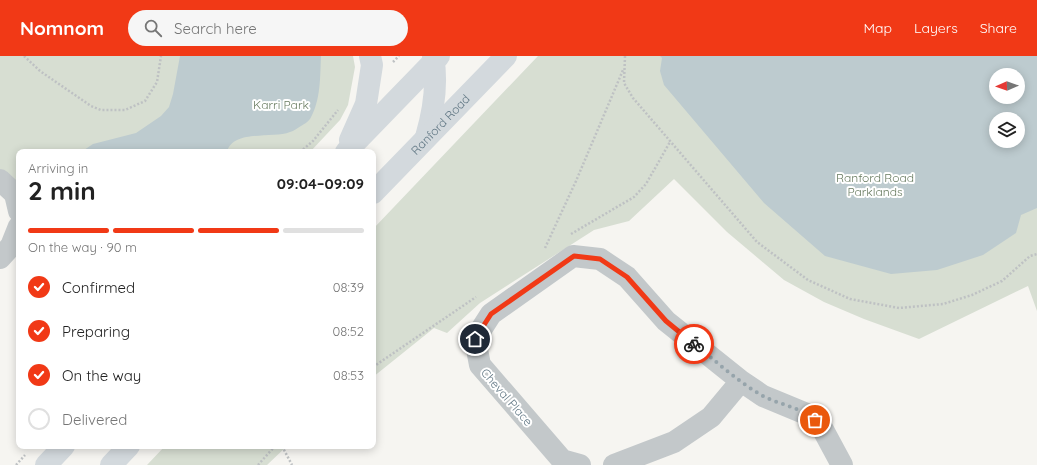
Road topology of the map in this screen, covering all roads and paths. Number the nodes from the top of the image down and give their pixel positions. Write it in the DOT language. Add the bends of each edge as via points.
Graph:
graph roads {
  1 [pos="24,56"];
  2 [pos="161,56"];
  3 [pos="370,56"];
  4 [pos="506,56"];
  5 [pos="625,56"];
  6 [pos="435,58"];
  7 [pos="624,67"];
  8 [pos="340,105"];
  9 [pos="426,139"];
  10 [pos="670,142"];
  11 [pos="304,149"];
  12 [pos="346,149"];
  13 [pos="348,149"];
  14 [pos="0,180"];
  15 [pos="376,189"];
  16 [pos="16,198"];
  17 [pos="16,234"];
  18 [pos="565,238"];
  19 [pos="552,246"];
  20 [pos="1037,254"];
  21 [pos="0,258"];
  22 [pos="480,294"];
  23 [pos="376,365"];
  24 [pos="741,382"];
  25 [pos="61,449"];
  26 [pos="126,449"];
  27 [pos="272,449"];
  28 [pos="284,449"];
  29 [pos="46,465"];
  30 [pos="111,465"];
  31 [pos="258,465"];
  32 [pos="292,465"];
  33 [pos="580,465"];
  34 [pos="614,465"];
  35 [pos="842,465"];
  1 -- 2 [label="path" via="40,71 91,106 101,110 125,110 145,101 157,82"];
  3 -- 12 [label="main road" via="372,65 366,104"];
  4 -- 9 [label="main road, Ranford Road"];
  5 -- 7 [label="path"];
  6 -- 9 [label="main road" via="433,111"];
  6 -- 13 [label="main road"];
  7 -- 10 [label="path" via="624,83 633,98"];
  7 -- 19 [label="path" via="545,250"];
  8 -- 11 [label="path" via="334,116"];
  9 -- 15 [label="main road, Ranford Road"];
  10 -- 18 [label="path" via="646,184 634,197"];
  10 -- 20 [label="path" via="757,242 808,280 850,299 899,308 943,304 972,295 1002,281 1030,256"];
  14 -- 16 [label="street" via="15,194"];
  17 -- 21 [label="street" via="11,246"];
  22 -- 23 [label="path"];
  24 -- 33 [label="street, Cheval Place" via="666,321 627,277 600,259 574,256 491,314 475,339 480,365 562,460"];
  24 -- 34 [label="street" via="711,417 674,442"];
  24 -- 35 [label="street, Cheval Place" via="763,396 809,415 822,426"];
  25 -- 29 [label="main road"];
  26 -- 30 [label="main road"];
  27 -- 31 [label="path"];
  28 -- 32 [label="path"];
}
